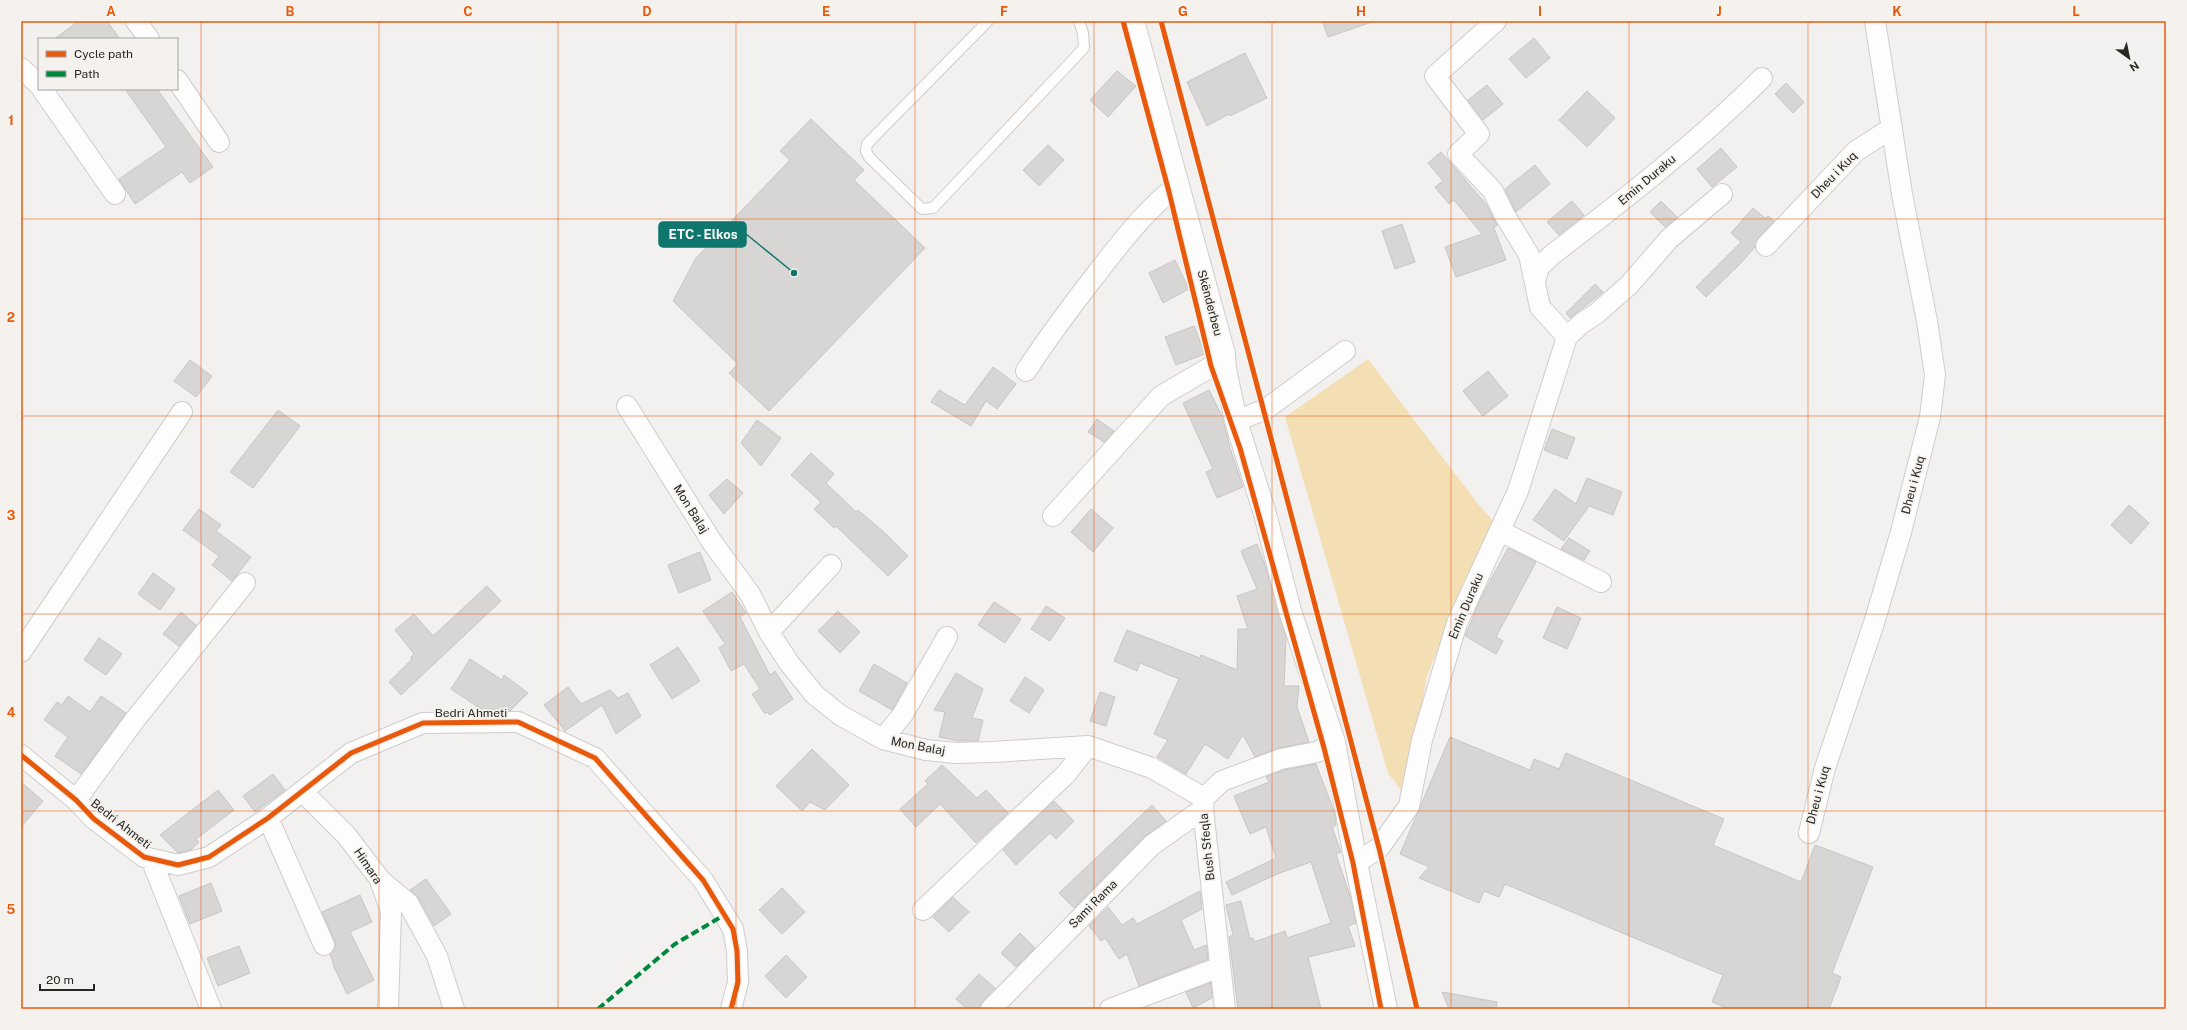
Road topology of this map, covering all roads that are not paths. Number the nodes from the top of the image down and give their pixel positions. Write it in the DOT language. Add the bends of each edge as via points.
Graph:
graph roads {
  1 [pos="136,21"];
  2 [pos="988,21"];
  3 [pos="1079,21"];
  4 [pos="1133,21"];
  5 [pos="1496,21"];
  6 [pos="1875,21"];
  7 [pos="148,38"];
  8 [pos="21,68"];
  9 [pos="1762,78"];
  10 [pos="178,81"];
  11 [pos="38,84"];
  12 [pos="43,90"];
  13 [pos="1892,128"];
  14 [pos="219,142"];
  15 [pos="1178,185"];
  16 [pos="115,194"];
  17 [pos="1722,194"];
  18 [pos="1766,246"];
  19 [pos="1535,281"];
  20 [pos="1567,338"];
  21 [pos="1345,351"];
  22 [pos="1224,354"];
  23 [pos="1026,371"];
  24 [pos="627,406"];
  25 [pos="182,412"];
  26 [pos="1236,421"];
  27 [pos="1053,516"];
  28 [pos="1500,530"];
  29 [pos="831,565"];
  30 [pos="1601,582"];
  31 [pos="245,583"];
  32 [pos="769,632"];
  33 [pos="947,637"];
  34 [pos="21,652"];
  35 [pos="883,739"];
  36 [pos="1334,742"];
  37 [pos="1088,746"];
  38 [pos="21,755"];
  39 [pos="302,791"];
  40 [pos="76,800"];
  41 [pos="1204,804"];
  42 [pos="268,818"];
  43 [pos="1809,834"];
  44 [pos="151,859"];
  45 [pos="1356,862"];
  46 [pos="379,878"];
  47 [pos="923,910"];
  48 [pos="324,945"];
  49 [pos="1220,967"];
  50 [pos="211,1009"];
  51 [pos="388,1009"];
  52 [pos="454,1009"];
  53 [pos="731,1009"];
  54 [pos="991,1009"];
  55 [pos="1110,1009"];
  56 [pos="1225,1009"];
  57 [pos="1386,1009"];
  1 -- 7 [label="street"];
  2 -- 3 [label="lane" via="867,144 866,151 869,157 922,209 933,208 1084,48"];
  4 -- 15 [label="main road, Skënderbeu"];
  5 -- 19 [label="street" via="1435,76 1479,134 1458,154 1493,191 1529,255"];
  6 -- 13 [label="street, Dheu i Kuq"];
  8 -- 11 [label="street"];
  9 -- 19 [label="street, Emin Duraku" via="1655,174 1553,254 1540,267"];
  10 -- 14 [label="street"];
  12 -- 16 [label="street"];
  13 -- 18 [label="street, Dheu i Kuq" via="1856,151"];
  13 -- 43 [label="street, Dheu i Kuq" via="1935,375 1930,417 1901,532 1874,623 1825,768"];
  15 -- 22 [label="main road, Skënderbeu"];
  15 -- 23 [label="street" via="1162,197 1114,251"];
  17 -- 20 [label="street" via="1669,239 1629,285"];
  19 -- 20 [label="street" via="1540,307"];
  20 -- 28 [label="street, Emin Duraku" via="1518,491"];
  21 -- 26 [label="street" via="1266,409"];
  22 -- 26 [label="main road, Skënderbeu"];
  22 -- 27 [label="street" via="1209,368 1161,396"];
  24 -- 32 [label="street, Mon Balaj" via="712,542 750,594"];
  25 -- 34 [label="street"];
  26 -- 36 [label="main road, Skënderbeu" via="1265,514 1290,611"];
  28 -- 30 [label="street"];
  28 -- 45 [label="street, Emin Duraku" via="1457,622 1422,740 1409,806 1379,848"];
  29 -- 32 [label="street"];
  31 -- 40 [label="street, Bedri Ahmeti" via="137,717"];
  32 -- 35 [label="street, Mon Balaj" via="789,663 816,695 840,715"];
  33 -- 35 [label="street" via="903,714"];
  35 -- 37 [label="street, Mon Balaj" via="926,750 955,753"];
  36 -- 41 [label="street, Bush Sfeqla" via="1317,752 1281,759 1222,781"];
  36 -- 45 [label="main road, Skënderbeu"];
  37 -- 41 [label="street, Mon Balaj" via="1152,768"];
  37 -- 47 [label="street" via="1066,774"];
  38 -- 40 [label="street, Bedri Ahmeti"];
  39 -- 42 [label="street, Bedri Ahmeti"];
  39 -- 46 [label="street, Himara" via="346,834"];
  39 -- 53 [label="street, Bedri Ahmeti" via="352,753 423,723 518,722 595,758 702,880 726,914 733,929 737,951 738,982"];
  40 -- 44 [label="street, Bedri Ahmeti" via="94,819 144,857"];
  41 -- 49 [label="street, Bush Sfeqla"];
  41 -- 54 [label="street, Sami Rama" via="1152,845"];
  42 -- 44 [label="street, Bedri Ahmeti" via="209,857 178,865"];
  42 -- 48 [label="street"];
  44 -- 50 [label="street"];
  45 -- 57 [label="main road, Skënderbeu"];
  46 -- 51 [label="street, Himara" via="391,911"];
  46 -- 52 [label="street" via="408,902 437,956"];
  49 -- 55 [label="street"];
  49 -- 56 [label="street, Bush Sfeqla"];
}
